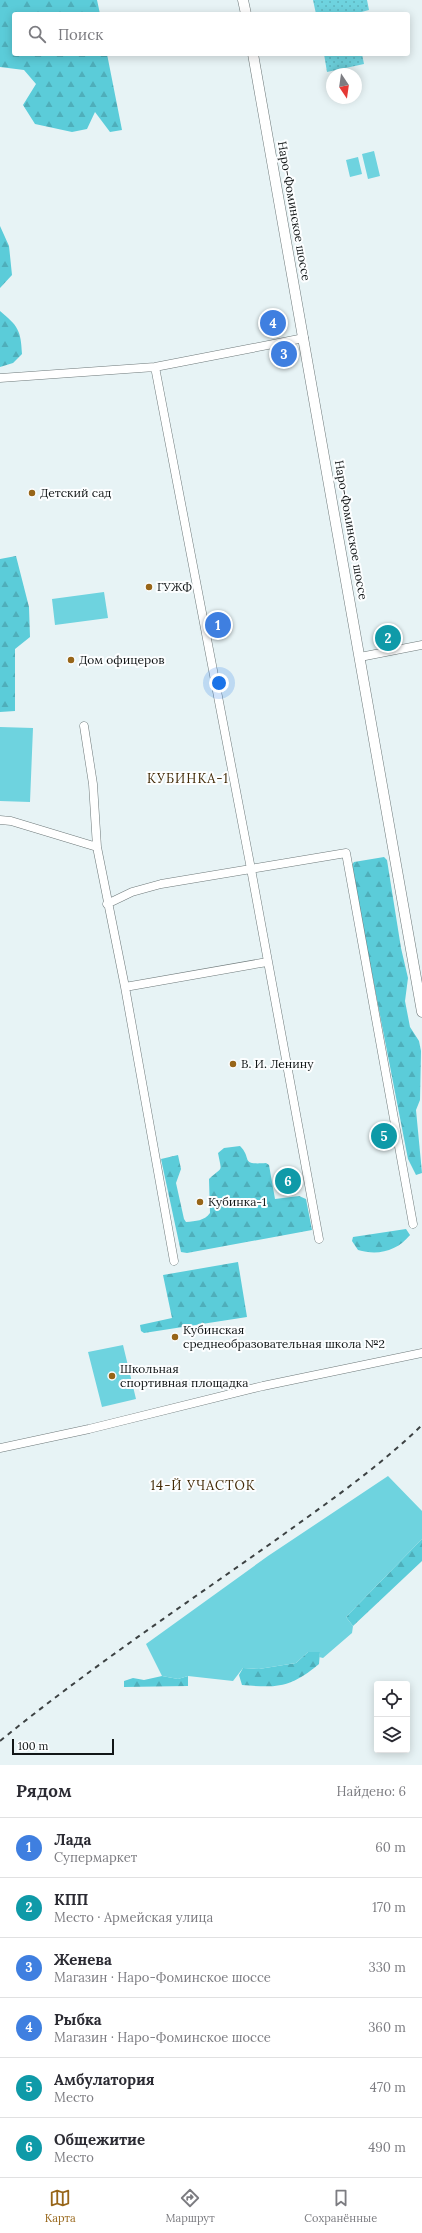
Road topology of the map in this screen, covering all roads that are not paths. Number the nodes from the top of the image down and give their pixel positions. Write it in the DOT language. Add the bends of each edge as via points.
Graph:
graph roads {
  1 [pos="243,0"];
  2 [pos="246,12"];
  3 [pos="253,56"];
  4 [pos="304,338"];
  5 [pos="155,367"];
  6 [pos="0,378"];
  7 [pos="422,645"];
  8 [pos="360,657"];
  9 [pos="84,726"];
  10 [pos="0,820"];
  11 [pos="97,847"];
  12 [pos="251,869"];
  13 [pos="108,904"];
  14 [pos="267,962"];
  15 [pos="125,987"];
  16 [pos="422,1012"];
  17 [pos="413,1224"];
  18 [pos="319,1239"];
  19 [pos="174,1260"];
  20 [pos="422,1353"];
  21 [pos="0,1448"];
  1 -- 2 [label="main road"];
  3 -- 4 [label="main road, Наро-Фоминское шоссе"];
  4 -- 5 [label="street"];
  4 -- 8 [label="main road, Наро-Фоминское шоссе"];
  5 -- 6 [label="street"];
  5 -- 12 [label="street"];
  7 -- 8 [label="street"];
  8 -- 16 [label="main road, Наро-Фоминское шоссе"];
  9 -- 11 [label="street" via="93,784"];
  10 -- 11 [label="street"];
  11 -- 13 [label="street"];
  12 -- 13 [label="street" via="161,884 132,892"];
  12 -- 14 [label="street"];
  12 -- 17 [label="street" via="346,853"];
  13 -- 15 [label="street"];
  14 -- 15 [label="street"];
  14 -- 18 [label="street"];
  15 -- 19 [label="street"];
  20 -- 21 [label="street" via="263,1386"];
}
